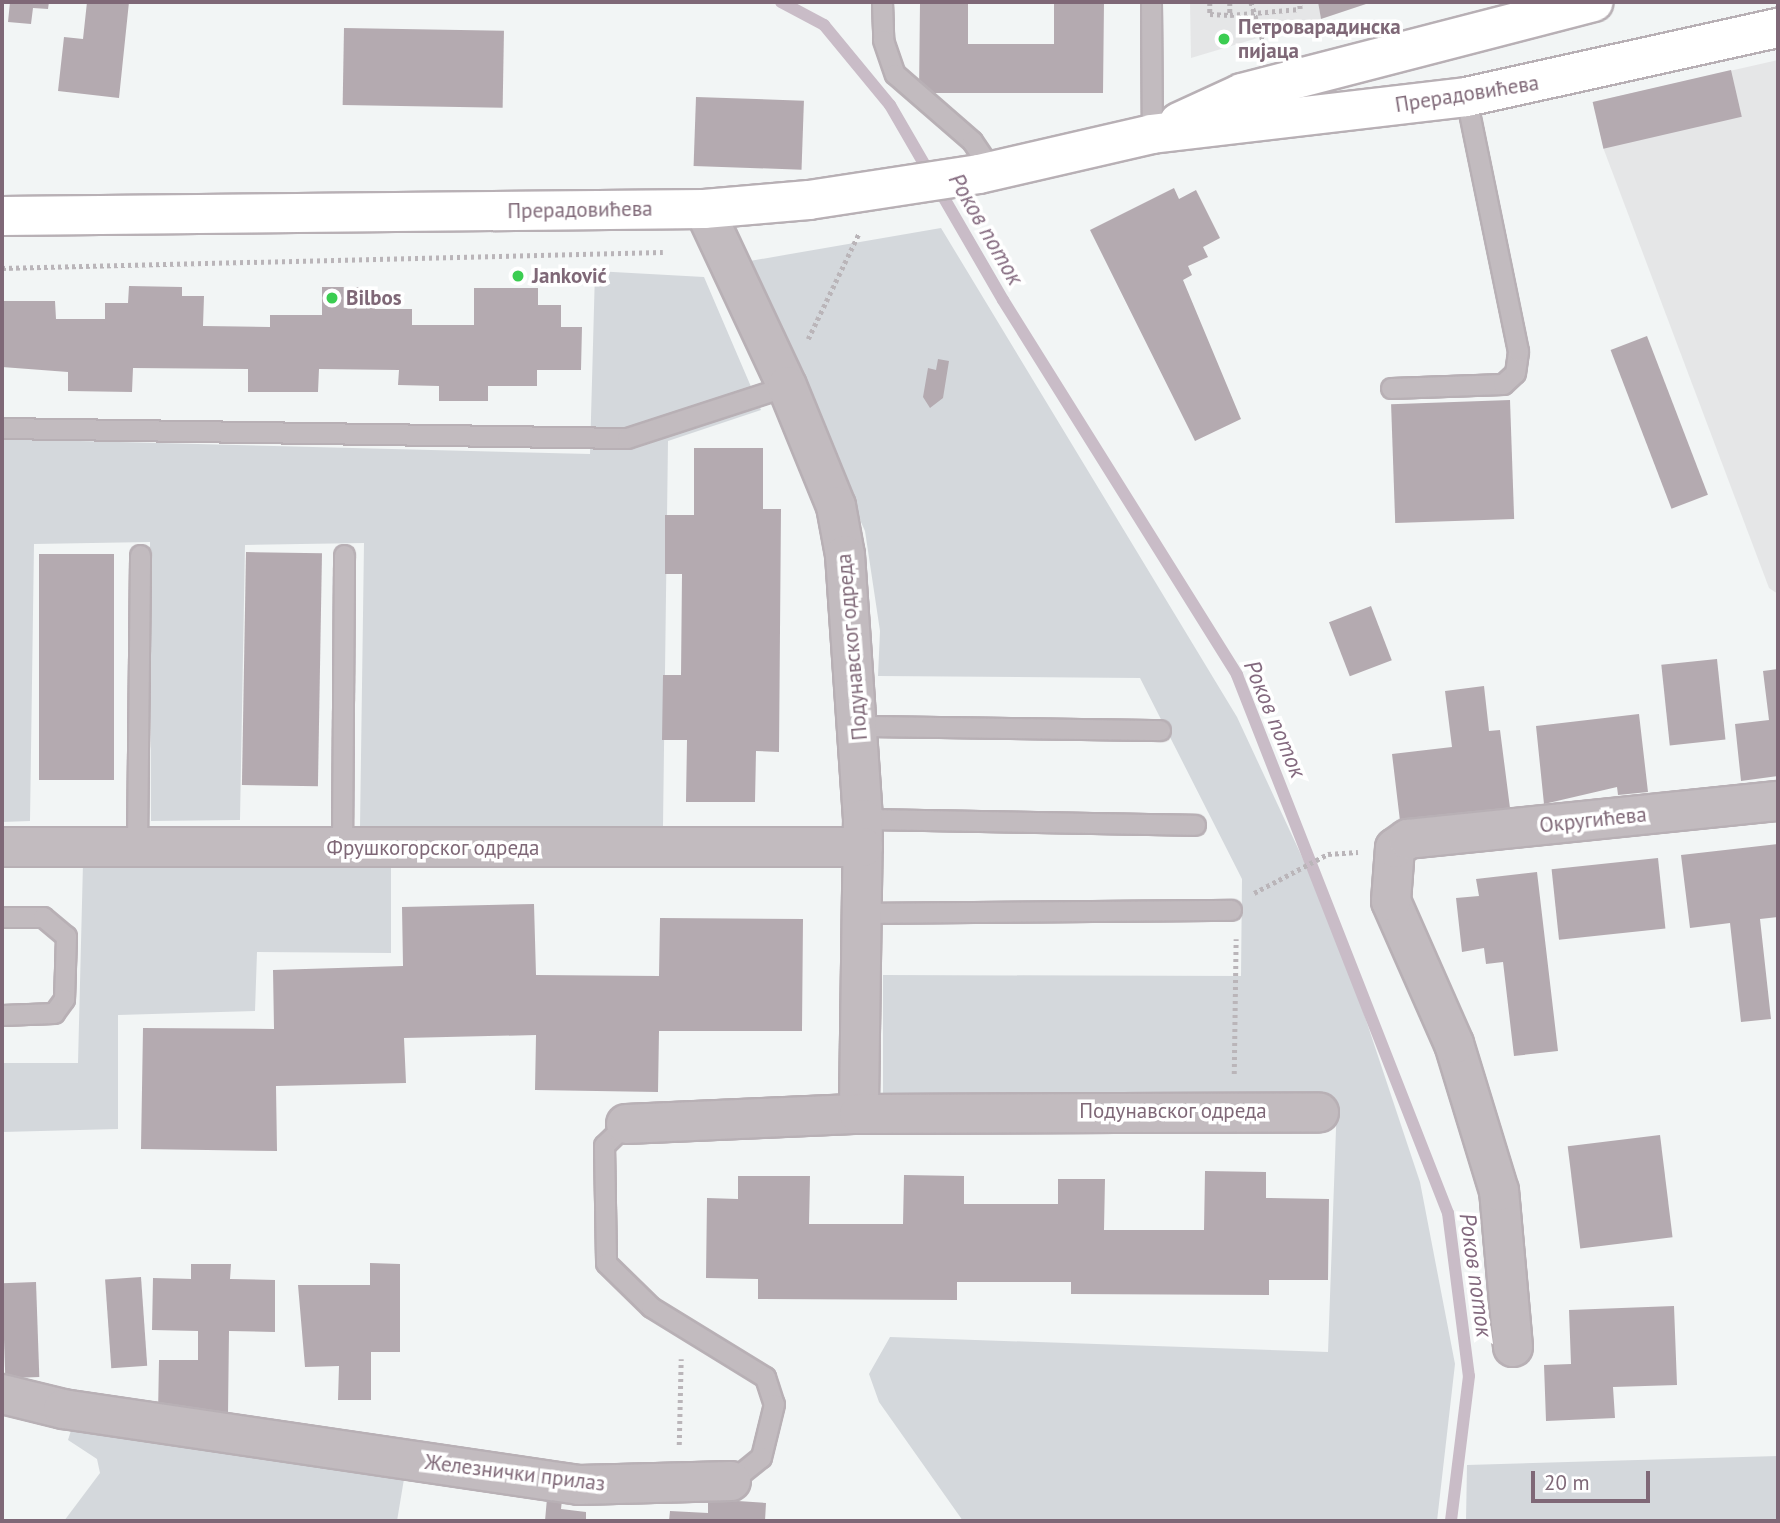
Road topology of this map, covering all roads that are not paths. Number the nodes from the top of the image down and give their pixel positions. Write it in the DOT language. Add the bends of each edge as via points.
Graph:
graph roads {
  1 [pos="882,2"];
  2 [pos="1152,2"];
  3 [pos="1593,2"];
  4 [pos="1552,7"];
  5 [pos="1778,28"];
  6 [pos="1465,97"];
  7 [pos="1152,134"];
  8 [pos="986,172"];
  9 [pos="704,209"];
  10 [pos="2,216"];
  11 [pos="787,386"];
  12 [pos="1391,388"];
  13 [pos="2,428"];
  14 [pos="140,555"];
  15 [pos="344,555"];
  16 [pos="860,726"];
  17 [pos="1160,730"];
  18 [pos="1778,802"];
  19 [pos="1195,825"];
  20 [pos="863,833"];
  21 [pos="137,846"];
  22 [pos="2,847"];
  23 [pos="342,849"];
  24 [pos="1231,911"];
  25 [pos="864,913"];
  26 [pos="2,917"];
  27 [pos="2,1015"];
  28 [pos="1318,1112"];
  29 [pos="859,1114"];
  30 [pos="626,1124"];
  31 [pos="1513,1347"];
  32 [pos="2,1394"];
  33 [pos="731,1481"];
  1 -- 8 [label="lane" via="883,40 895,74 972,141"];
  2 -- 7 [label="lane"];
  3 -- 4 [label="main road, Прерадовићева"];
  4 -- 7 [label="main road, Прерадовићева" via="1242,93"];
  5 -- 6 [label="main road, Прерадовићева"];
  6 -- 7 [label="main road, Прерадовићева"];
  6 -- 12 [label="lane" via="1518,351 1515,373 1503,384"];
  7 -- 8 [label="main road, Прерадовићева"];
  8 -- 9 [label="main road, Прерадовићева" via="873,191"];
  9 -- 10 [label="main road, Прерадовићева"];
  9 -- 11 [label="street, Подунавског одреда"];
  11 -- 13 [label="lane" via="627,439"];
  11 -- 16 [label="street, Подунавског одреда" via="835,506"];
  14 -- 21 [label="lane"];
  15 -- 23 [label="lane"];
  16 -- 17 [label="lane"];
  16 -- 20 [label="street, Подунавског одреда"];
  18 -- 31 [label="street, Округићева" via="1408,839 1390,862 1391,901 1454,1044 1499,1191"];
  19 -- 20 [label="lane"];
  20 -- 23 [label="street, Фрушкогорског одреда"];
  20 -- 25 [label="street, Подунавског одреда"];
  21 -- 22 [label="street, Фрушкогорског одреда"];
  21 -- 23 [label="street, Фрушкогорског одреда"];
  24 -- 25 [label="lane"];
  25 -- 29 [label="street, Подунавског одреда"];
  26 -- 27 [label="lane" via="43,917 66,936 64,999 54,1013"];
  28 -- 29 [label="street, Подунавског одреда"];
  29 -- 30 [label="street, Подунавског одреда"];
  30 -- 33 [label="lane, Железнички прилаз" via="604,1145 606,1263 651,1307 732,1351 768,1386 774,1404 770,1436 751,1471"];
  32 -- 33 [label="street, Железнички прилаз" via="63,1409 579,1485"];
}
